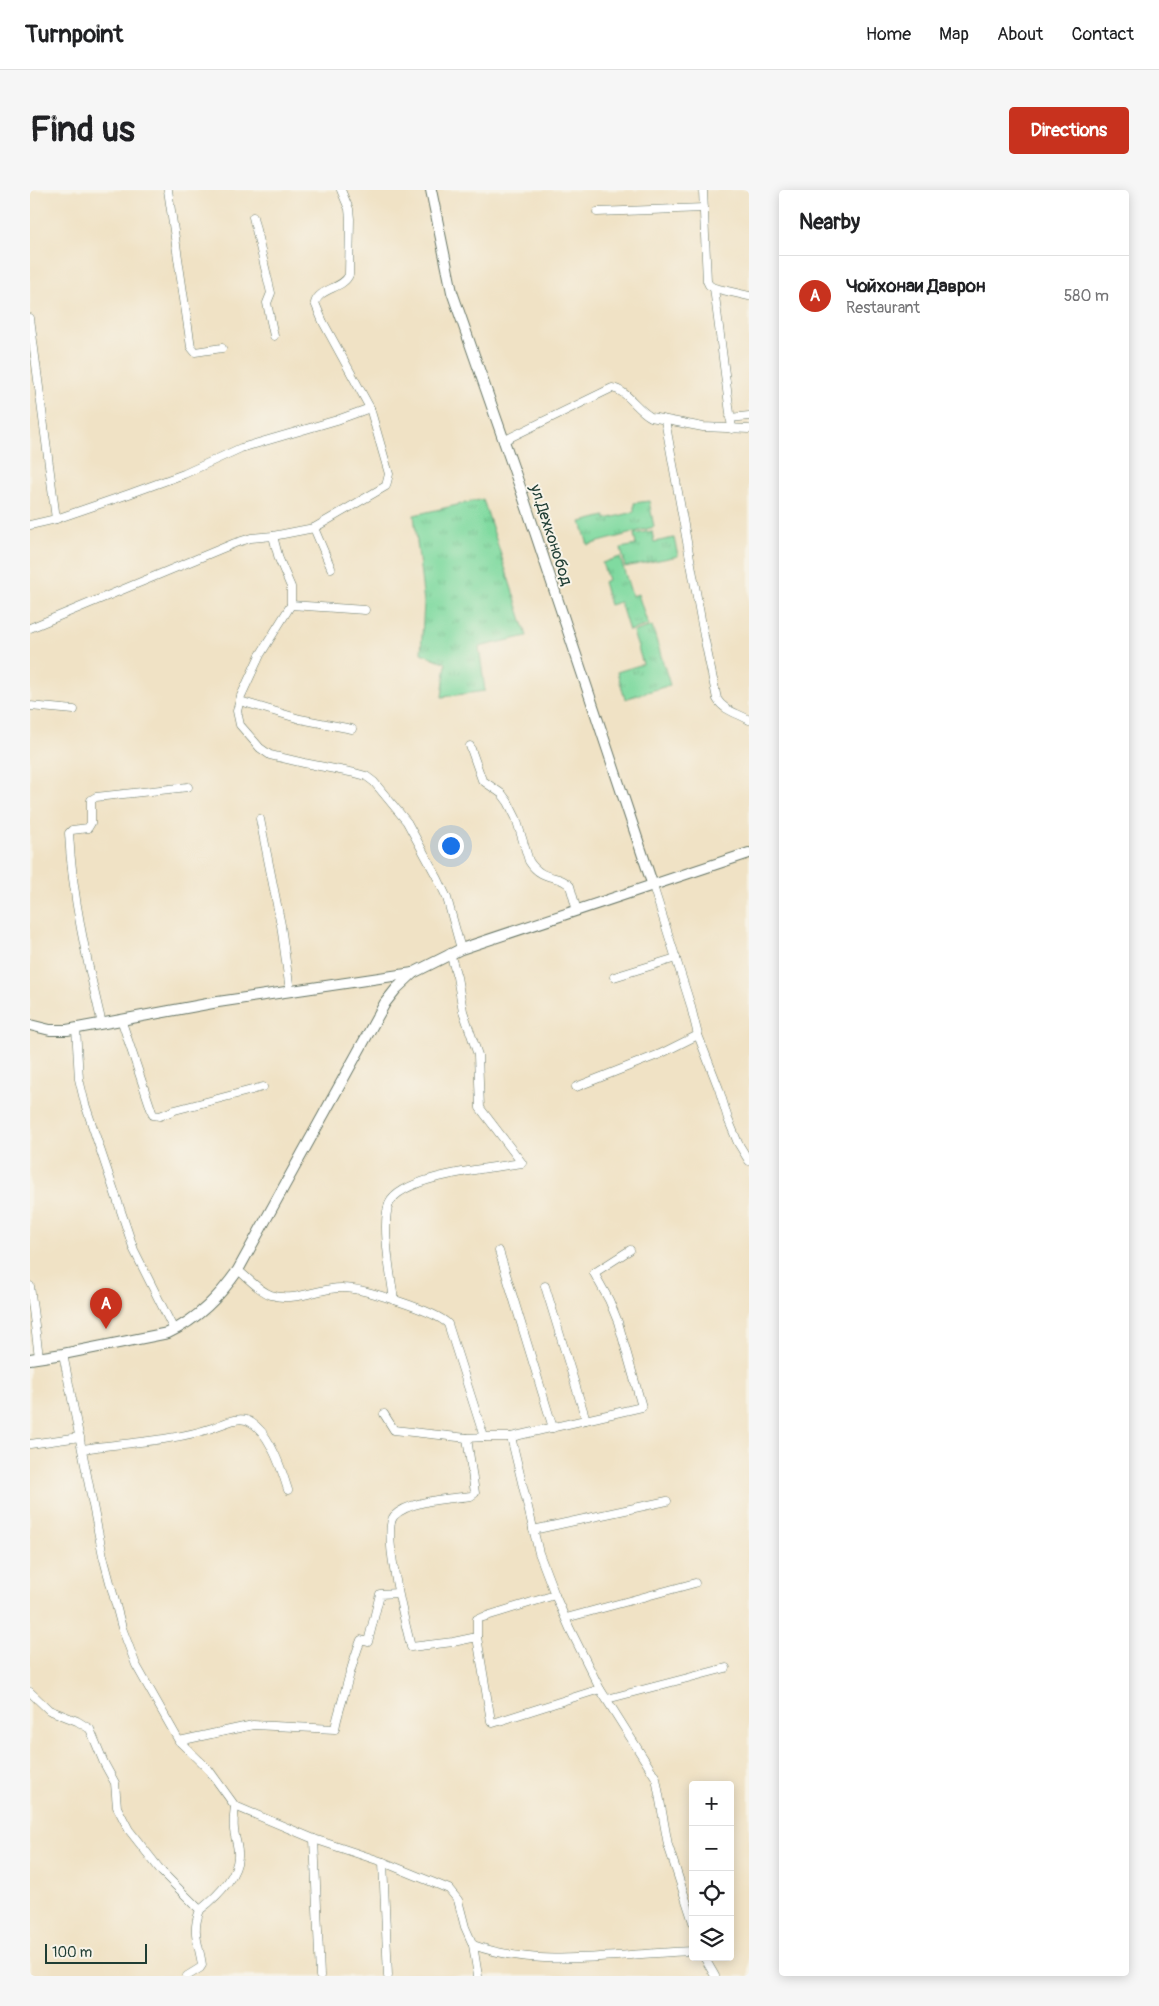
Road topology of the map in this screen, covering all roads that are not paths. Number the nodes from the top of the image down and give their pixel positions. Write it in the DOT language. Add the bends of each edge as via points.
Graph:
graph roads {
  1 [pos="168,190"];
  2 [pos="341,190"];
  3 [pos="431,190"];
  4 [pos="703,190"];
  5 [pos="704,208"];
  6 [pos="597,212"];
  7 [pos="253,217"];
  8 [pos="714,288"];
  9 [pos="749,296"];
  10 [pos="30,318"];
  11 [pos="274,336"];
  12 [pos="222,348"];
  13 [pos="370,408"];
  14 [pos="749,416"];
  15 [pos="730,418"];
  16 [pos="665,420"];
  17 [pos="732,429"];
  18 [pos="749,429"];
  19 [pos="504,441"];
  20 [pos="56,519"];
  21 [pos="30,525"];
  22 [pos="314,528"];
  23 [pos="273,536"];
  24 [pos="331,568"];
  25 [pos="291,605"];
  26 [pos="365,610"];
  27 [pos="30,628"];
  28 [pos="240,701"];
  29 [pos="30,706"];
  30 [pos="74,710"];
  31 [pos="749,720"];
  32 [pos="352,729"];
  33 [pos="470,746"];
  34 [pos="188,786"];
  35 [pos="260,819"];
  36 [pos="749,853"];
  37 [pos="653,886"];
  38 [pos="577,911"];
  39 [pos="461,949"];
  40 [pos="450,954"];
  41 [pos="676,958"];
  42 [pos="413,973"];
  43 [pos="614,977"];
  44 [pos="290,990"];
  45 [pos="122,1019"];
  46 [pos="102,1024"];
  47 [pos="30,1025"];
  48 [pos="76,1028"];
  49 [pos="698,1035"];
  50 [pos="264,1086"];
  51 [pos="576,1087"];
  52 [pos="749,1161"];
  53 [pos="630,1250"];
  54 [pos="499,1251"];
  55 [pos="238,1270"];
  56 [pos="30,1286"];
  57 [pos="545,1286"];
  58 [pos="394,1300"];
  59 [pos="174,1330"];
  60 [pos="63,1354"];
  61 [pos="34,1358"];
  62 [pos="384,1414"];
  63 [pos="586,1420"];
  64 [pos="553,1428"];
  65 [pos="80,1437"];
  66 [pos="484,1437"];
  67 [pos="511,1437"];
  68 [pos="467,1438"];
  69 [pos="30,1444"];
  70 [pos="83,1449"];
  71 [pos="288,1490"];
  72 [pos="667,1501"];
  73 [pos="533,1530"];
  74 [pos="695,1583"];
  75 [pos="398,1593"];
  76 [pos="555,1594"];
  77 [pos="566,1618"];
  78 [pos="477,1637"];
  79 [pos="726,1668"];
  80 [pos="600,1689"];
  81 [pos="30,1692"];
  82 [pos="607,1699"];
  83 [pos="179,1741"];
  84 [pos="235,1806"];
  85 [pos="314,1839"];
  86 [pos="382,1862"];
  87 [pos="200,1910"];
  88 [pos="691,1916"];
  89 [pos="473,1945"];
  90 [pos="689,1951"];
  91 [pos="706,1961"];
  92 [pos="187,1976"];
  93 [pos="320,1976"];
  94 [pos="388,1976"];
  95 [pos="478,1976"];
  96 [pos="715,1976"];
  1 -- 12 [label="street" via="191,347 195,352"];
  2 -- 13 [label="street" via="350,219 349,275 345,282 318,296 315,302"];
  3 -- 19 [label="street, ул.Дехконобод" via="452,292"];
  4 -- 5 [label="street"];
  5 -- 6 [label="street"];
  5 -- 8 [label="street" via="707,281"];
  7 -- 11 [label="street" via="271,293 267,303"];
  8 -- 9 [label="street"];
  8 -- 15 [label="street"];
  10 -- 20 [label="street"];
  13 -- 20 [label="street" via="241,448 184,474"];
  13 -- 22 [label="street" via="389,474 386,486"];
  14 -- 15 [label="street"];
  15 -- 17 [label="street"];
  16 -- 17 [label="street"];
  16 -- 19 [label="street" via="644,414 621,391 612,388"];
  16 -- 31 [label="street" via="717,699 720,705"];
  17 -- 18 [label="street"];
  19 -- 37 [label="street, ул.Дехконобод"];
  20 -- 21 [label="street"];
  22 -- 23 [label="street"];
  22 -- 24 [label="street"];
  23 -- 25 [label="street" via="291,586"];
  23 -- 27 [label="street" via="235,543"];
  25 -- 26 [label="street"];
  25 -- 28 [label="street" via="260,655"];
  28 -- 32 [label="street" via="300,719"];
  28 -- 39 [label="street" via="240,725 270,755 360,774 374,782 407,822 438,879 447,898"];
  29 -- 30 [label="street"];
  33 -- 38 [label="street" via="482,780 508,802 529,861 543,875 567,882"];
  34 -- 46 [label="street" via="96,797 91,800 88,828 69,833 70,864 88,968"];
  35 -- 44 [label="street" via="282,925"];
  36 -- 37 [label="street"];
  37 -- 38 [label="street"];
  37 -- 41 [label="street"];
  38 -- 39 [label="street"];
  39 -- 40 [label="street"];
  40 -- 42 [label="street"];
  40 -- 58 [label="street" via="463,1011 478,1055 480,1108 522,1163 416,1183 393,1198 387,1211 386,1228"];
  41 -- 43 [label="street"];
  41 -- 49 [label="street"];
  42 -- 44 [label="street"];
  42 -- 55 [label="street" via="385,1003"];
  44 -- 45 [label="street"];
  45 -- 46 [label="street"];
  45 -- 50 [label="street" via="153,1115 160,1116"];
  46 -- 48 [label="street"];
  47 -- 48 [label="street" via="59,1030"];
  48 -- 59 [label="street" via="79,1079 85,1104 134,1250"];
  49 -- 51 [label="street" via="660,1054"];
  49 -- 52 [label="street" via="728,1119"];
  53 -- 63 [label="street" via="594,1273 618,1322 642,1407"];
  54 -- 64 [label="street"];
  55 -- 58 [label="street" via="272,1296 300,1296 344,1288"];
  55 -- 59 [label="street" via="201,1314"];
  56 -- 61 [label="street"];
  57 -- 63 [label="street"];
  58 -- 66 [label="street" via="437,1316 448,1324"];
  59 -- 60 [label="street"];
  60 -- 61 [label="street"];
  60 -- 65 [label="street"];
  62 -- 68 [label="street" via="394,1430"];
  63 -- 64 [label="street"];
  64 -- 67 [label="street"];
  65 -- 69 [label="street"];
  65 -- 70 [label="street"];
  66 -- 67 [label="street"];
  66 -- 68 [label="street"];
  67 -- 73 [label="street"];
  68 -- 75 [label="street" via="474,1495 423,1503 404,1510 391,1521"];
  70 -- 71 [label="street" via="181,1436 245,1420 253,1423 276,1455"];
  70 -- 83 [label="street" via="103,1556 122,1628 136,1664"];
  72 -- 73 [label="street"];
  73 -- 76 [label="street"];
  74 -- 77 [label="street"];
  75 -- 78 [label="street" via="411,1647"];
  75 -- 83 [label="street" via="380,1594 368,1642 361,1640 355,1654 335,1729 253,1724"];
  76 -- 77 [label="street"];
  76 -- 78 [label="street" via="479,1617"];
  77 -- 80 [label="street"];
  78 -- 80 [label="street" via="489,1716 493,1722"];
  79 -- 82 [label="street"];
  80 -- 82 [label="street"];
  81 -- 87 [label="street" via="49,1710 90,1728 115,1783 117,1807 129,1830 168,1879"];
  82 -- 88 [label="street" via="656,1778 668,1845"];
  83 -- 84 [label="street" via="209,1770"];
  84 -- 85 [label="street"];
  84 -- 87 [label="street" via="236,1867 217,1896"];
  85 -- 86 [label="street"];
  85 -- 93 [label="street"];
  86 -- 89 [label="street" via="449,1888 458,1900"];
  86 -- 94 [label="street"];
  87 -- 92 [label="street" via="195,1934 202,1965"];
  89 -- 90 [label="street" via="490,1951 541,1958"];
  89 -- 95 [label="street"];
  91 -- 96 [label="street"];
}
